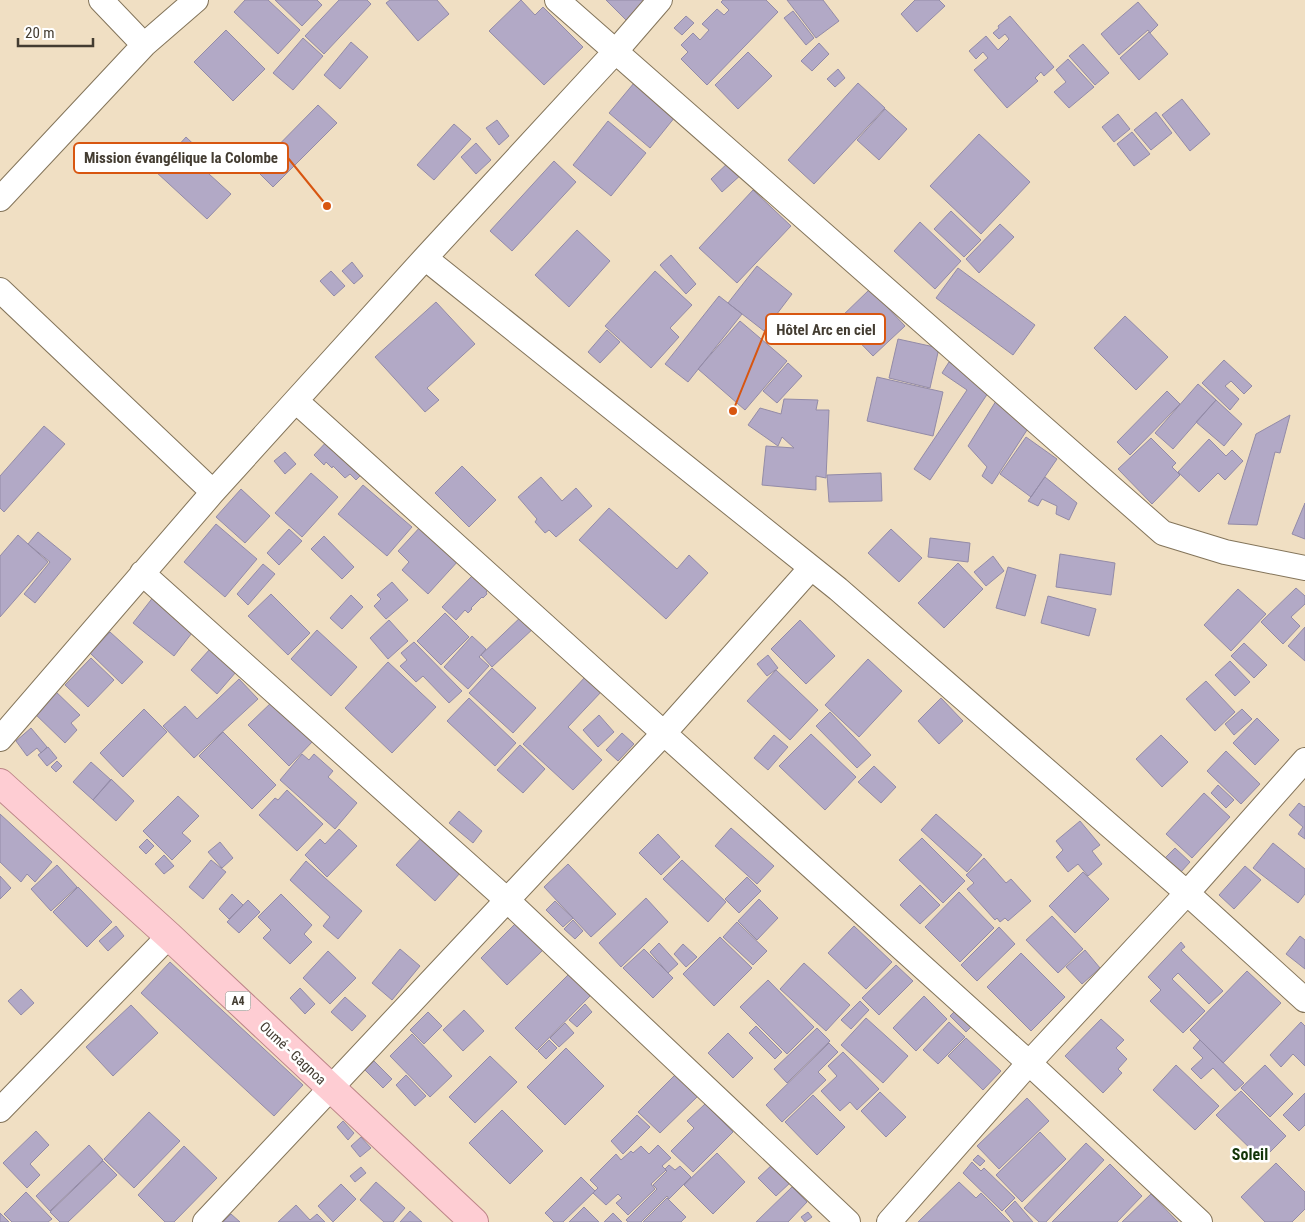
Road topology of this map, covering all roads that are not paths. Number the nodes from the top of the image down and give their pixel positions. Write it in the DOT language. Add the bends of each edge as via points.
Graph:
graph roads {
  1 [pos="100,0"];
  2 [pos="196,0"];
  3 [pos="557,0"];
  4 [pos="660,0"];
  5 [pos="144,45"];
  6 [pos="615,52"];
  7 [pos="0,199"];
  8 [pos="424,258"];
  9 [pos="0,290"];
  10 [pos="296,401"];
  11 [pos="213,492"];
  12 [pos="811,568"];
  13 [pos="1305,568"];
  14 [pos="142,573"];
  15 [pos="664,734"];
  16 [pos="0,739"];
  17 [pos="1305,760"];
  18 [pos="0,784"];
  19 [pos="1187,893"];
  20 [pos="507,900"];
  21 [pos="169,936"];
  22 [pos="1305,1000"];
  23 [pos="1029,1063"];
  24 [pos="331,1089"];
  25 [pos="0,1110"];
  26 [pos="205,1222"];
  27 [pos="474,1222"];
  28 [pos="848,1222"];
  29 [pos="889,1222"];
  30 [pos="1200,1222"];
  1 -- 5 [label="street"];
  2 -- 5 [label="street"];
  3 -- 6 [label="street"];
  4 -- 6 [label="street"];
  5 -- 7 [label="street"];
  6 -- 8 [label="street"];
  6 -- 13 [label="street" via="1163,533 1225,552"];
  8 -- 10 [label="street"];
  8 -- 12 [label="street"];
  9 -- 11 [label="street"];
  10 -- 11 [label="street"];
  10 -- 15 [label="street"];
  11 -- 14 [label="street"];
  12 -- 15 [label="street"];
  12 -- 19 [label="street"];
  14 -- 16 [label="street"];
  14 -- 20 [label="street"];
  15 -- 20 [label="street"];
  15 -- 23 [label="street"];
  17 -- 19 [label="street"];
  18 -- 21 [label="main road, Oumé - Gagnoa / A4"];
  19 -- 22 [label="street"];
  19 -- 23 [label="street"];
  20 -- 24 [label="street"];
  20 -- 28 [label="street"];
  21 -- 24 [label="main road, Oumé - Gagnoa / A4"];
  21 -- 25 [label="street"];
  23 -- 29 [label="street"];
  23 -- 30 [label="street"];
  24 -- 26 [label="street"];
  24 -- 27 [label="main road, Oumé - Gagnoa / A4"];
}
